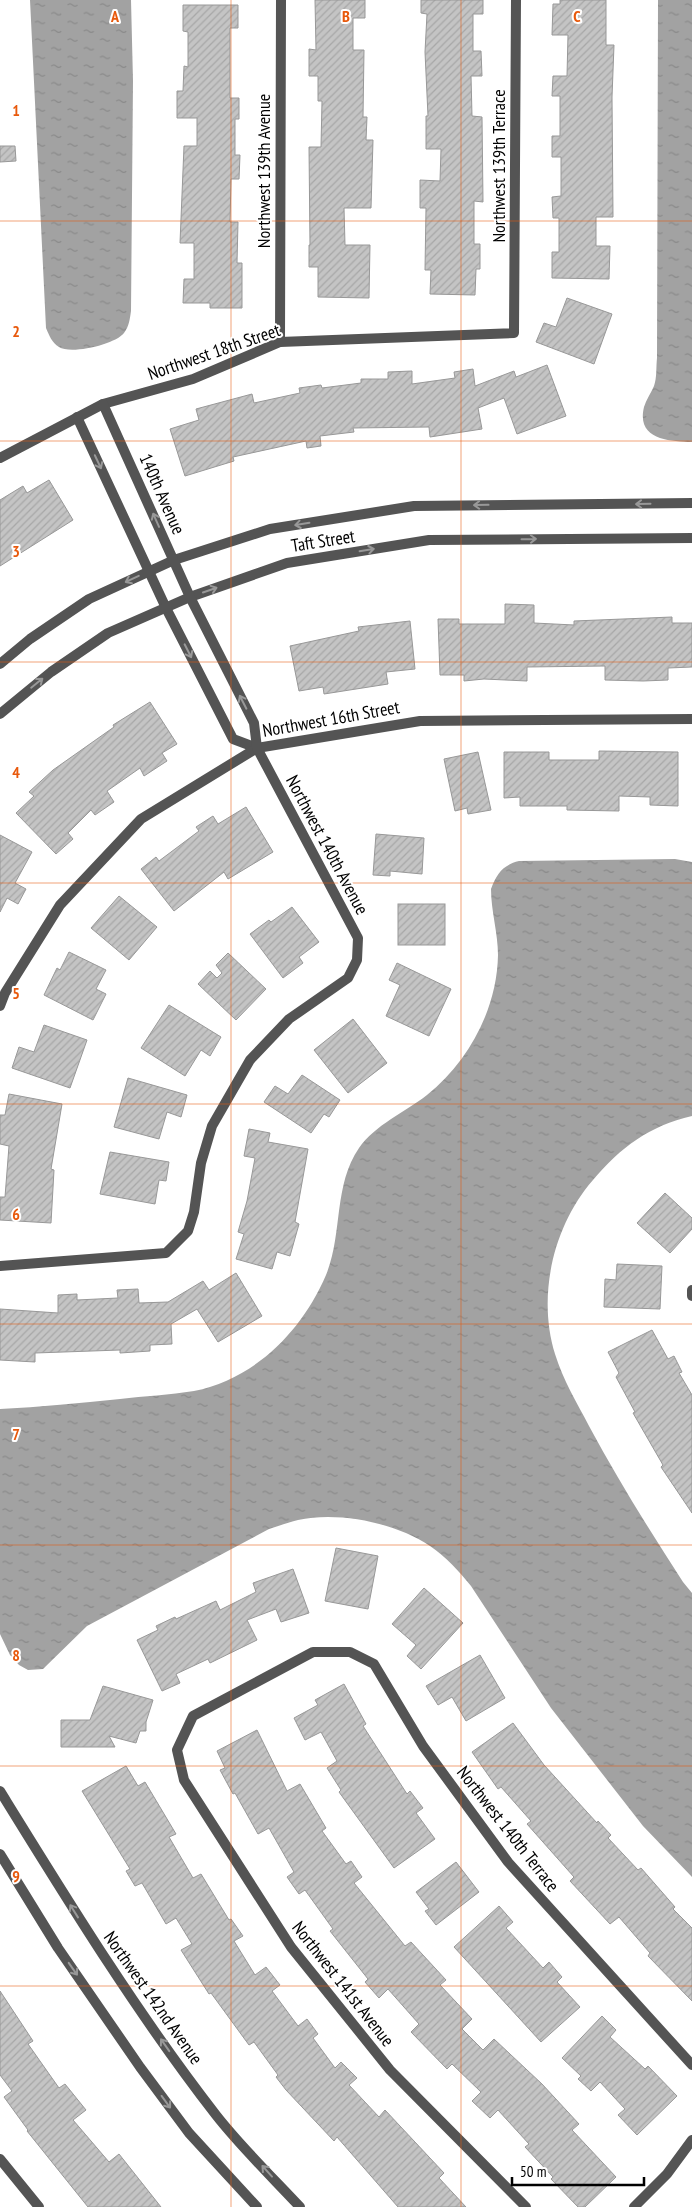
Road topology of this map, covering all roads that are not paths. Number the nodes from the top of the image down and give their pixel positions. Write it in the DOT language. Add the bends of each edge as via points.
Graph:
graph roads {
  1 [pos="281,0"];
  2 [pos="516,0"];
  3 [pos="514,333"];
  4 [pos="280,342"];
  5 [pos="103,404"];
  6 [pos="77,418"];
  7 [pos="0,458"];
  8 [pos="692,503"];
  9 [pos="692,538"];
  10 [pos="174,560"];
  11 [pos="149,572"];
  12 [pos="190,597"];
  13 [pos="166,608"];
  14 [pos="0,664"];
  15 [pos="0,714"];
  16 [pos="692,719"];
  17 [pos="257,748"];
  18 [pos="0,1006"];
  19 [pos="0,1266"];
  20 [pos="692,1290"];
  21 [pos="692,1296"];
  22 [pos="177,1750"];
  23 [pos="0,1791"];
  24 [pos="0,1854"];
  25 [pos="692,2066"];
  26 [pos="692,2140"];
  27 [pos="0,2159"];
  28 [pos="39,2207"];
  29 [pos="257,2207"];
  30 [pos="300,2207"];
  31 [pos="526,2207"];
  32 [pos="634,2207"];
  1 -- 4 [label="street, Northwest 139th Avenue"];
  2 -- 3 [label="street, Northwest 139th Terrace"];
  3 -- 4 [label="street, Northwest 18th Street"];
  4 -- 5 [label="street, Northwest 18th Street" via="193,379"];
  5 -- 6 [label="street, Northwest 18th Street"];
  10 -- 5 [label="street, 140th Avenue, one-way"];
  6 -- 7 [label="street, Northwest 18th Street"];
  6 -- 11 [label="street, one-way"];
  8 -- 10 [label="street, Taft Street, one-way" via="414,506 270,529"];
  12 -- 9 [label="street, Taft Street, one-way" via="287,563 429,540"];
  10 -- 11 [label="street, Taft Street"];
  10 -- 12 [label="street, 140th Avenue"];
  11 -- 13 [label="street"];
  11 -- 14 [label="street, Taft Street, one-way" via="89,599"];
  12 -- 13 [label="street, Taft Street"];
  17 -- 12 [label="street, Northwest 140th Avenue, one-way" via="254,723"];
  15 -- 13 [label="street, Taft Street, one-way" via="51,672 108,632"];
  13 -- 17 [label="street, one-way" via="232,739"];
  16 -- 17 [label="street, Northwest 16th Street" via="420,721"];
  17 -- 18 [label="street, Northwest 16th Street" via="142,819 60,905"];
  17 -- 19 [label="street, Northwest 140th Avenue" via="358,938 358,960 348,978 289,1019 250,1060 212,1126 188,1231 166,1253"];
  20 -- 21 [label="street"];
  22 -- 25 [label="street, Northwest 140th Terrace" via="192,1716 313,1652 350,1652 374,1664 423,1746 508,1862"];
  22 -- 31 [label="street, Northwest 141st Avenue" via="184,1780 290,1947 390,2070"];
  30 -- 23 [label="street, Northwest 142nd Avenue, one-way" via="217,2116 169,2051 87,1933"];
  24 -- 29 [label="street, one-way" via="58,1948 140,2067 189,2133"];
  26 -- 32 [label="street" via="667,2174"];
  27 -- 28 [label="street"];
}
